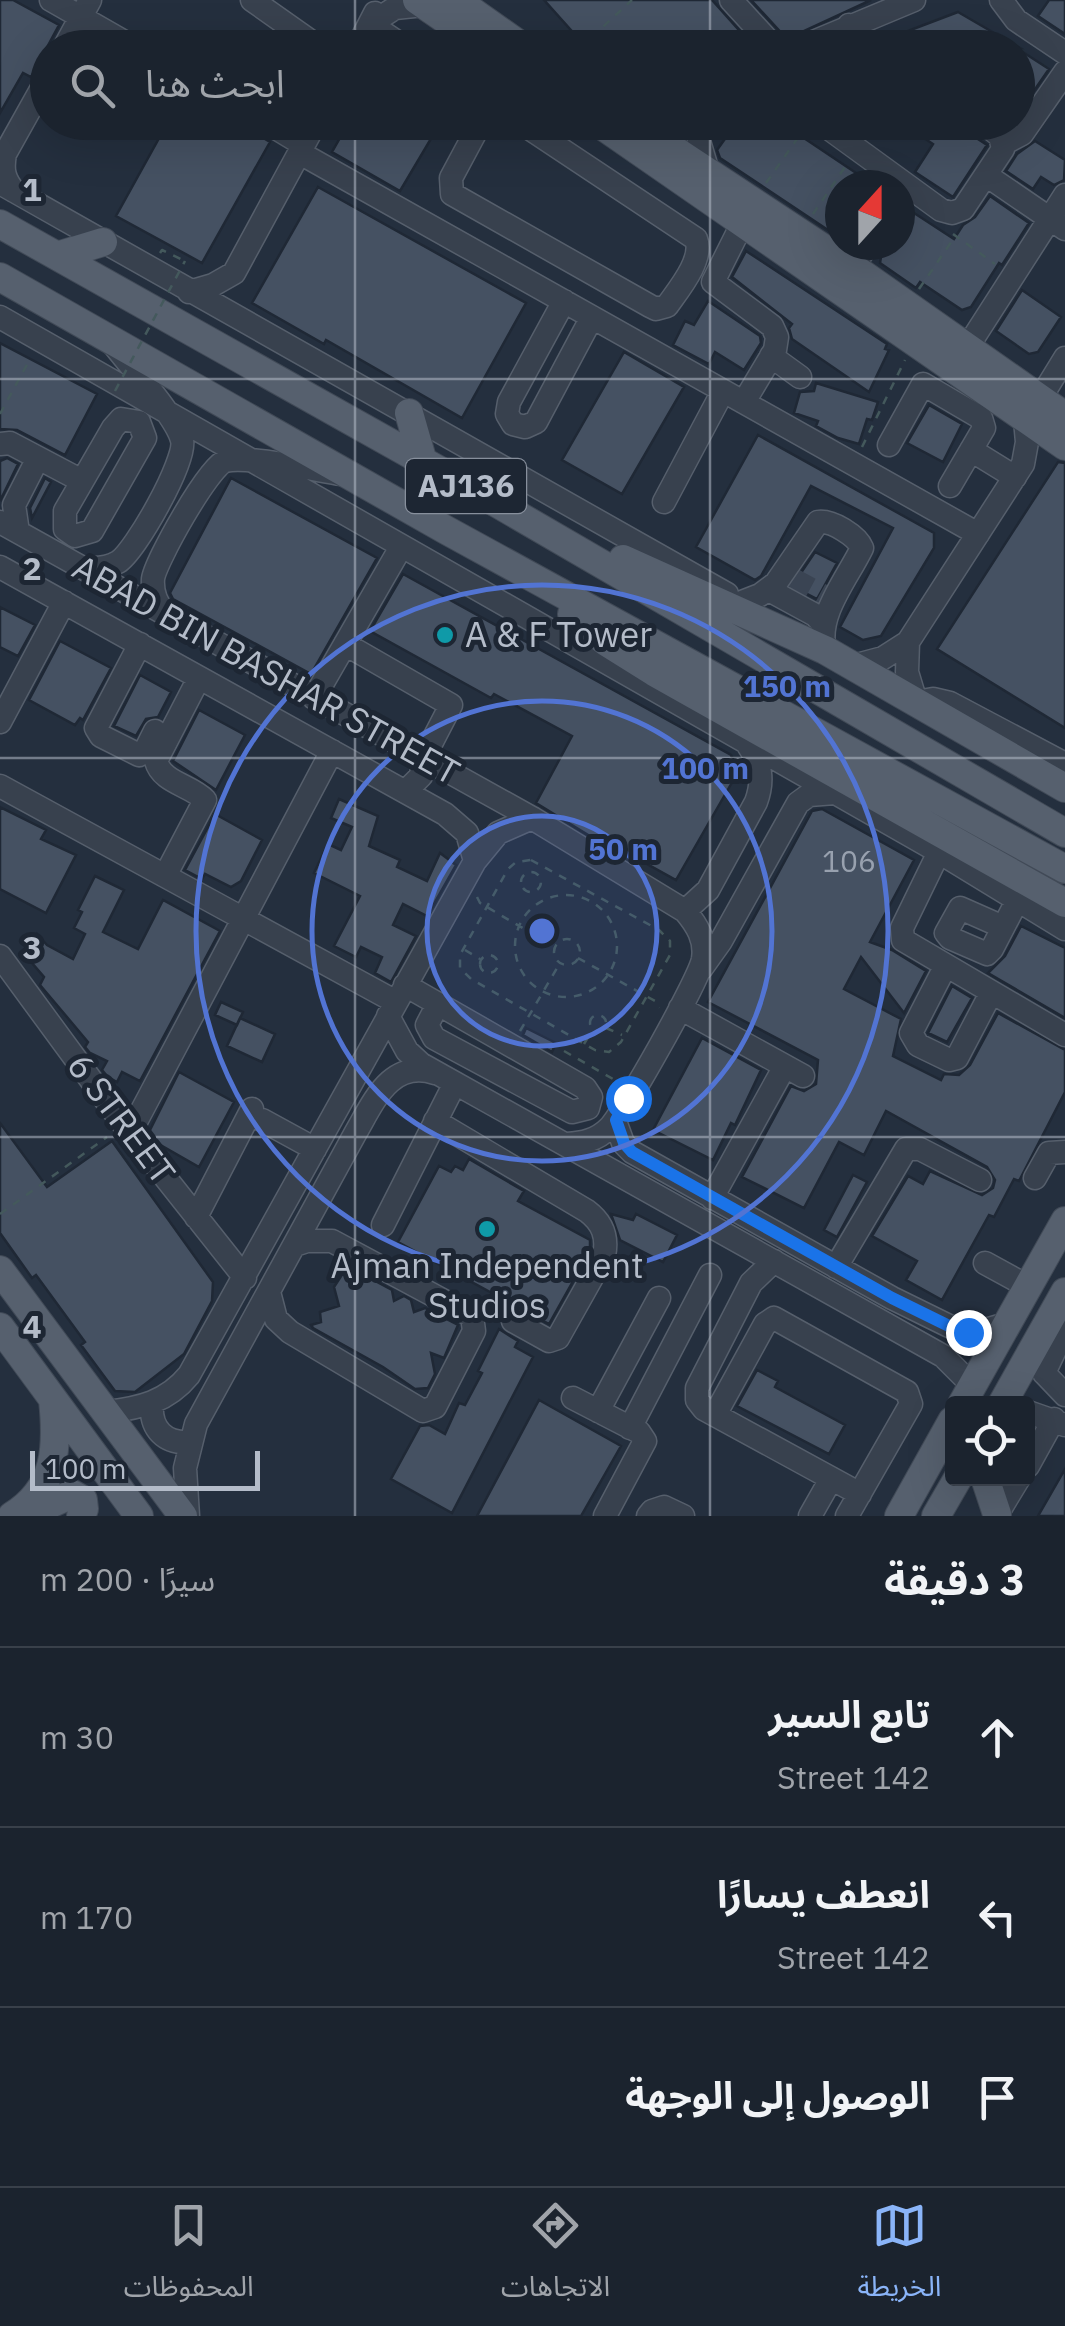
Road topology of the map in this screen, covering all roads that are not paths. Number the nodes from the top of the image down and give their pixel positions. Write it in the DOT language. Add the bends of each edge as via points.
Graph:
graph roads {
  1 [pos="52,0"];
  2 [pos="252,0"];
  3 [pos="378,0"];
  4 [pos="456,0"];
  5 [pos="731,0"];
  6 [pos="914,0"];
  7 [pos="1001,0"];
  8 [pos="421,2"];
  9 [pos="85,8"];
  10 [pos="370,24"];
  11 [pos="849,25"];
  12 [pos="112,30"];
  13 [pos="294,30"];
  14 [pos="367,30"];
  15 [pos="379,30"];
  16 [pos="461,30"];
  17 [pos="498,30"];
  18 [pos="758,30"];
  19 [pos="838,30"];
  20 [pos="856,30"];
  21 [pos="1030,30"];
  22 [pos="1035,33"];
  23 [pos="1065,54"];
  24 [pos="1065,72"];
  25 [pos="30,109"];
  26 [pos="1035,115"];
  27 [pos="290,140"];
  28 [pos="307,140"];
  29 [pos="471,140"];
  30 [pos="547,140"];
  31 [pos="627,140"];
  32 [pos="658,140"];
  33 [pos="698,140"];
  34 [pos="845,140"];
  35 [pos="1002,140"];
  36 [pos="1011,140"];
  37 [pos="1003,144"];
  38 [pos="302,149"];
  39 [pos="3,156"];
  40 [pos="880,170"];
  41 [pos="709,175"];
  42 [pos="986,175"];
  43 [pos="7,187"];
  44 [pos="1065,195"];
  45 [pos="915,197"];
  46 [pos="748,212"];
  47 [pos="1058,223"];
  48 [pos="0,224"];
  49 [pos="102,242"];
  50 [pos="57,256"];
  51 [pos="859,271"];
  52 [pos="234,273"];
  53 [pos="0,277"];
  54 [pos="189,292"];
  55 [pos="564,301"];
  56 [pos="0,317"];
  57 [pos="592,317"];
  58 [pos="244,323"];
  59 [pos="109,338"];
  60 [pos="972,340"];
  61 [pos="771,356"];
  62 [pos="1065,358"];
  63 [pos="800,378"];
  64 [pos="1055,395"];
  65 [pos="734,397"];
  66 [pos="165,412"];
  67 [pos="409,413"];
  68 [pos="1065,416"];
  69 [pos="1026,420"];
  70 [pos="1065,432"];
  71 [pos="0,444"];
  72 [pos="889,446"];
  73 [pos="1065,448"];
  74 [pos="971,450"];
  75 [pos="38,458"];
  76 [pos="254,462"];
  77 [pos="422,462"];
  78 [pos="1019,470"];
  79 [pos="348,475"];
  80 [pos="82,482"];
  81 [pos="950,486"];
  82 [pos="476,492"];
  83 [pos="664,502"];
  84 [pos="9,527"];
  85 [pos="978,534"];
  86 [pos="401,547"];
  87 [pos="128,554"];
  88 [pos="80,566"];
  89 [pos="0,567"];
  90 [pos="155,570"];
  91 [pos="781,580"];
  92 [pos="544,584"];
  93 [pos="64,602"];
  94 [pos="742,602"];
  95 [pos="166,614"];
  96 [pos="784,631"];
  97 [pos="825,638"];
  98 [pos="908,642"];
  99 [pos="140,644"];
  100 [pos="345,644"];
  101 [pos="854,666"];
  102 [pos="192,674"];
  103 [pos="314,698"];
  104 [pos="916,702"];
  105 [pos="0,722"];
  106 [pos="748,745"];
  107 [pos="332,751"];
  108 [pos="423,759"];
  109 [pos="1065,764"];
  110 [pos="0,786"];
  111 [pos="1065,788"];
  112 [pos="402,790"];
  113 [pos="846,800"];
  114 [pos="891,804"];
  115 [pos="532,818"];
  116 [pos="1065,833"];
  117 [pos="948,847"];
  118 [pos="1065,869"];
  119 [pos="470,870"];
  120 [pos="165,876"];
  121 [pos="1044,896"];
  122 [pos="685,910"];
  123 [pos="244,920"];
  124 [pos="1003,927"];
  125 [pos="1065,929"];
  126 [pos="0,956"];
  127 [pos="945,966"];
  128 [pos="699,972"];
  129 [pos="991,993"];
  130 [pos="397,1001"];
  131 [pos="438,1004"];
  132 [pos="674,1017"];
  133 [pos="1065,1035"];
  134 [pos="446,1078"];
  135 [pos="569,1110"];
  136 [pos="331,1118"];
  137 [pos="616,1120"];
  138 [pos="436,1121"];
  139 [pos="127,1129"];
  140 [pos="540,1130"];
  141 [pos="356,1132"];
  142 [pos="566,1144"];
  143 [pos="314,1149"];
  144 [pos="1065,1152"];
  145 [pos="657,1167"];
  146 [pos="1036,1178"];
  147 [pos="980,1180"];
  148 [pos="643,1188"];
  149 [pos="712,1198"];
  150 [pos="196,1217"];
  151 [pos="1065,1222"];
  152 [pos="383,1225"];
  153 [pos="294,1245"];
  154 [pos="774,1261"];
  155 [pos="985,1263"];
  156 [pos="836,1267"];
  157 [pos="0,1270"];
  158 [pos="710,1275"];
  159 [pos="245,1278"];
  160 [pos="1029,1287"];
  161 [pos="268,1292"];
  162 [pos="660,1298"];
  163 [pos="892,1298"];
  164 [pos="1062,1311"];
  165 [pos="882,1320"];
  166 [pos="513,1321"];
  167 [pos="1006,1324"];
  168 [pos="0,1328"];
  169 [pos="1039,1361"];
  170 [pos="967,1394"];
  171 [pos="1065,1395"];
  172 [pos="1009,1396"];
  173 [pos="53,1398"];
  174 [pos="573,1398"];
  175 [pos="152,1404"];
  176 [pos="598,1410"];
  177 [pos="107,1412"];
  178 [pos="1035,1414"];
  179 [pos="715,1415"];
  180 [pos="1060,1422"];
  181 [pos="630,1428"];
  182 [pos="945,1433"];
  183 [pos="190,1442"];
  184 [pos="1035,1456"];
  185 [pos="831,1479"];
  186 [pos="953,1486"];
  187 [pos="987,1486"];
  188 [pos="1014,1486"];
  189 [pos="860,1494"];
  190 [pos="996,1515"];
  191 [pos="12,1516"];
  192 [pos="23,1516"];
  193 [pos="80,1516"];
  194 [pos="139,1516"];
  195 [pos="186,1516"];
  196 [pos="604,1516"];
  197 [pos="810,1516"];
  198 [pos="847,1516"];
  199 [pos="899,1516"];
  200 [pos="936,1516"];
  1 -- 9 [label="street"];
  2 -- 13 [label="street"];
  3 -- 10 [label="street"];
  4 -- 17 [label="main road"];
  5 -- 18 [label="street"];
  6 -- 11 [label="street"];
  7 -- 21 [label="street"];
  8 -- 10 [label="street"];
  8 -- 16 [label="main road"];
  9 -- 12 [label="street"];
  10 -- 14 [label="street"];
  10 -- 15 [label="street"];
  11 -- 19 [label="street"];
  11 -- 20 [label="street"];
  22 -- 23 [label="street"];
  24 -- 26 [label="street"];
  25 -- 39 [label="street"];
  27 -- 38 [label="street"];
  28 -- 38 [label="street"];
  29 -- 30 [label="street" via="451,178 452,194 650,306 667,306 697,257 696,239"];
  31 -- 46 [label="main road"];
  32 -- 41 [label="main road"];
  33 -- 41 [label="street"];
  34 -- 40 [label="street"];
  35 -- 37 [label="street"];
  36 -- 37 [label="street"];
  37 -- 42 [label="street"];
  38 -- 52 [label="street"];
  38 -- 55 [label="street"];
  39 -- 43 [label="street"];
  41 -- 46 [label="main road"];
  42 -- 45 [label="street" via="952,213"];
  42 -- 47 [label="street"];
  43 -- 49 [label="street"];
  44 -- 47 [label="street"];
  46 -- 51 [label="main road"];
  46 -- 51 [label="main road" via="799,233"];
  46 -- 61 [label="street" via="714,282 772,326 777,344"];
  47 -- 60 [label="street" via="1012,276"];
  48 -- 50 [label="main road, AJ136"];
  49 -- 50 [label="main road"];
  49 -- 54 [label="street"];
  50 -- 77 [label="main road, AJ136"];
  51 -- 60 [label="main road"];
  51 -- 68 [label="main road"];
  51 -- 69 [label="main road" via="914,341"];
  51 -- 70 [label="main road" via="895,317"];
  52 -- 54 [label="street"];
  52 -- 58 [label="street"];
  53 -- 59 [label="main road, AJ136"];
  54 -- 58 [label="street"];
  55 -- 57 [label="street"];
  55 -- 57 [label="street" via="509,402 514,424 536,422"];
  56 -- 66 [label="street"];
  57 -- 65 [label="street"];
  58 -- 67 [label="street"];
  59 -- 66 [label="street"];
  59 -- 79 [label="main road, AJ136"];
  60 -- 64 [label="main road"];
  61 -- 63 [label="street"];
  61 -- 65 [label="street"];
  62 -- 64 [label="street"];
  65 -- 83 [label="street"];
  65 -- 85 [label="street"];
  66 -- 76 [label="street"];
  66 -- 87 [label="street" via="182,440 182,460"];
  67 -- 77 [label="main road"];
  67 -- 94 [label="street"];
  69 -- 73 [label="main road"];
  69 -- 78 [label="street" via="1028,442"];
  71 -- 75 [label="street"];
  72 -- 74 [label="street" via="926,384 983,420"];
  73 -- 78 [label="street" via="1044,451"];
  74 -- 78 [label="street"];
  74 -- 81 [label="street"];
  75 -- 80 [label="street"];
  75 -- 84 [label="street"];
  76 -- 79 [label="street"];
  76 -- 86 [label="street"];
  76 -- 90 [label="street" via="226,461 210,471"];
  77 -- 82 [label="main road, AJ136"];
  78 -- 85 [label="street"];
  79 -- 92 [label="main road, AJ136"];
  80 -- 80 [label="street" via="116,423 139,422 142,444 92,532 81,537 66,529 63,517"];
  82 -- 96 [label="main road"];
  82 -- 116 [label="main road, AJ136"];
  84 -- 88 [label="street, ABAD BIN BASHAR STREET"];
  85 -- 98 [label="street"];
  86 -- 100 [label="street"];
  86 -- 106 [label="street"];
  87 -- 88 [label="street" via="106,567"];
  87 -- 90 [label="street" via="128,576 143,580"];
  88 -- 95 [label="street, ABAD BIN BASHAR STREET"];
  89 -- 93 [label="street, ABAD BIN BASHAR STREET"];
  90 -- 95 [label="street" via="154,594"];
  91 -- 94 [label="street"];
  91 -- 97 [label="street" via="815,615"];
  91 -- 97 [label="street" via="822,520 862,545 830,599"];
  92 -- 114 [label="main road" via="562,606 630,657"];
  92 -- 118 [label="main road, AJ136"];
  93 -- 99 [label="street, ABAD BIN BASHAR STREET"];
  93 -- 105 [label="street"];
  94 -- 96 [label="street"];
  95 -- 103 [label="street, ABAD BIN BASHAR STREET"];
  96 -- 97 [label="main road"];
  97 -- 101 [label="main road"];
  98 -- 101 [label="street"];
  98 -- 104 [label="street"];
  99 -- 102 [label="street, ABAD BIN BASHAR STREET"];
  99 -- 102 [label="street" via="97,725 101,736 142,754"];
  100 -- 103 [label="street"];
  100 -- 108 [label="street" via="449,702 450,712"];
  101 -- 104 [label="main road"];
  102 -- 107 [label="street, ABAD BIN BASHAR STREET"];
  102 -- 120 [label="street" via="156,761 162,773 205,800"];
  103 -- 108 [label="street, ABAD BIN BASHAR STREET"];
  104 -- 109 [label="street" via="950,703"];
  104 -- 111 [label="main road"];
  106 -- 113 [label="street"];
  106 -- 122 [label="street" via="761,772 756,802 708,890"];
  107 -- 112 [label="street, ABAD BIN BASHAR STREET"];
  107 -- 123 [label="street"];
  108 -- 112 [label="street" via="416,782"];
  108 -- 115 [label="street, ABAD BIN BASHAR STREET"];
  110 -- 120 [label="street"];
  112 -- 119 [label="street, ABAD BIN BASHAR STREET" via="457,822 473,846"];
  113 -- 114 [label="main road"];
  113 -- 117 [label="street"];
  113 -- 128 [label="street" via="809,795 798,802"];
  114 -- 117 [label="main road"];
  115 -- 119 [label="street" via="498,833"];
  115 -- 122 [label="street, ABAD BIN BASHAR STREET"];
  117 -- 121 [label="main road"];
  117 -- 121 [label="main road"];
  117 -- 127 [label="street" via="902,934 907,945"];
  119 -- 130 [label="street"];
  120 -- 123 [label="street"];
  121 -- 124 [label="street"];
  121 -- 125 [label="street"];
  122 -- 128 [label="street" via="702,939"];
  123 -- 130 [label="street"];
  123 -- 139 [label="street"];
  126 -- 139 [label="street, 6 STREET"];
  127 -- 129 [label="street"];
  127 -- 129 [label="street" via="911,1033 918,1045 957,1058"];
  128 -- 132 [label="street"];
  129 -- 133 [label="street"];
  130 -- 131 [label="street"];
  130 -- 134 [label="street" via="407,1050"];
  130 -- 136 [label="street"];
  131 -- 135 [label="street" via="426,1024 430,1034"];
  131 -- 135 [label="street" via="589,1092 588,1108"];
  132 -- 137 [label="street"];
  132 -- 149 [label="street" via="794,1071"];
  134 -- 138 [label="street"];
  134 -- 140 [label="street"];
  134 -- 141 [label="street" via="415,1070 394,1077"];
  135 -- 140 [label="street"];
  135 -- 142 [label="street"];
  136 -- 141 [label="street" via="347,1119"];
  136 -- 143 [label="street"];
  137 -- 142 [label="street" via="594,1139"];
  137 -- 145 [label="street" via="624,1143"];
  138 -- 152 [label="street"];
  138 -- 166 [label="street" via="601,1226 604,1256 558,1338 549,1341"];
  139 -- 150 [label="street, 6 STREET"];
  140 -- 142 [label="street"];
  141 -- 153 [label="street"];
  142 -- 148 [label="street"];
  143 -- 150 [label="street" via="257,1115"];
  143 -- 159 [label="street"];
  144 -- 146 [label="street" via="1049,1153"];
  145 -- 148 [label="street"];
  145 -- 149 [label="street"];
  147 -- 156 [label="street" via="920,1149 906,1149"];
  148 -- 154 [label="street"];
  149 -- 156 [label="street"];
  150 -- 159 [label="street, 6 STREET"];
  151 -- 160 [label="main road"];
  153 -- 161 [label="street"];
  153 -- 161 [label="street" via="332,1241 472,1316 474,1331 435,1408 422,1411 290,1332 272,1311"];
  154 -- 165 [label="street"];
  154 -- 179 [label="street" via="751,1283 696,1388 700,1405"];
  155 -- 160 [label="street"];
  156 -- 163 [label="street"];
  157 -- 177 [label="main road"];
  158 -- 181 [label="street"];
  159 -- 175 [label="street" via="189,1375"];
  160 -- 167 [label="main road"];
  161 -- 183 [label="street"];
  162 -- 176 [label="street"];
  163 -- 165 [label="street" via="893,1312"];
  163 -- 167 [label="street" via="958,1330"];
  164 -- 169 [label="main road"];
  165 -- 170 [label="street" via="943,1356"];
  167 -- 170 [label="main road"];
  168 -- 173 [label="main road"];
  169 -- 171 [label="street"];
  169 -- 172 [label="main road"];
  173 -- 191 [label="main road" via="51,1471 39,1493"];
  173 -- 194 [label="main road"];
  174 -- 176 [label="street"];
  175 -- 177 [label="street"];
  175 -- 183 [label="street" via="163,1436"];
  176 -- 181 [label="street"];
  177 -- 195 [label="main road"];
  178 -- 180 [label="street"];
  179 -- 185 [label="street"];
  179 -- 189 [label="street" via="765,1324 778,1318 910,1394"];
  180 -- 184 [label="street"];
  181 -- 196 [label="street" via="642,1434 645,1445"];
  182 -- 199 [label="main road"];
  183 -- 195 [label="street"];
  185 -- 189 [label="street"];
  185 -- 197 [label="street"];
  186 -- 200 [label="main road"];
  187 -- 190 [label="main road"];
  188 -- 190 [label="street"];
  189 -- 198 [label="street"];
  192 -- 193 [label="main road" via="72,1494 84,1504"];
}
